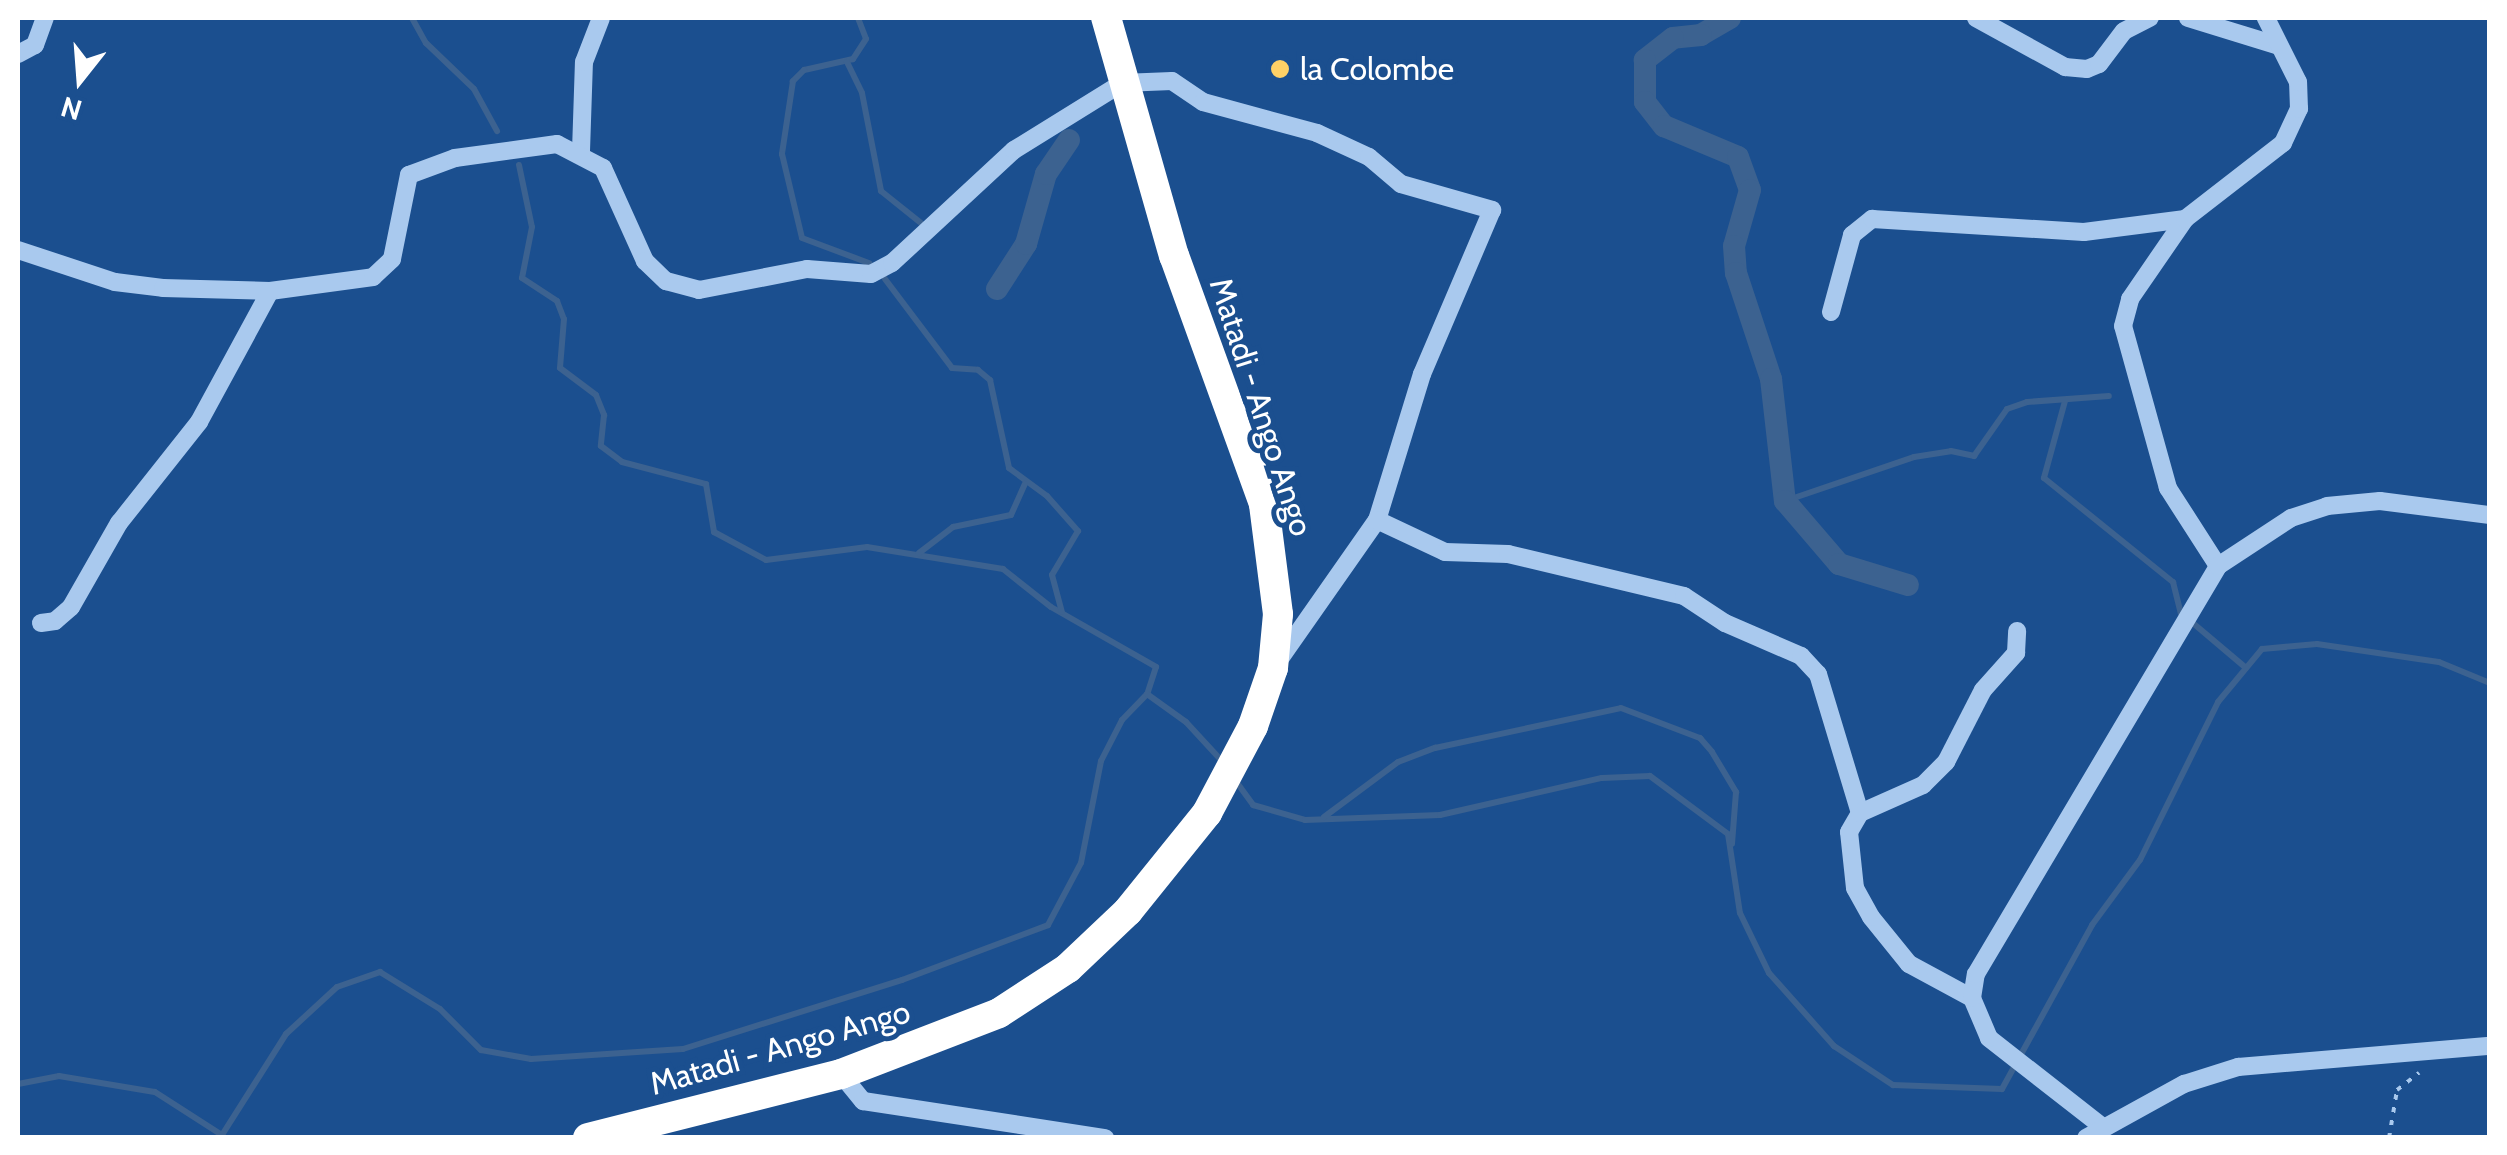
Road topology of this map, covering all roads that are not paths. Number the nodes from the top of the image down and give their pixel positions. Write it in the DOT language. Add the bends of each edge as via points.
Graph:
graph roads {
  1 [pos="45,18"];
  2 [pos="600,18"];
  3 [pos="1106,18"];
  4 [pos="1976,18"];
  5 [pos="2150,18"];
  6 [pos="2188,18"];
  7 [pos="2266,18"];
  8 [pos="2278,46"];
  9 [pos="18,54"];
  10 [pos="1122,82"];
  11 [pos="581,151"];
  12 [pos="2185,219"];
  13 [pos="18,250"];
  14 [pos="270,291"];
  15 [pos="1831,312"];
  16 [pos="2490,515"];
  17 [pos="1377,520"];
  18 [pos="2218,566"];
  19 [pos="41,622"];
  20 [pos="2016,632"];
  21 [pos="1273,668"];
  22 [pos="1860,812"];
  23 [pos="1972,998"];
  24 [pos="2490,1046"];
  25 [pos="840,1074"];
  26 [pos="2104,1128"];
  27 [pos="588,1138"];
  28 [pos="1104,1138"];
  29 [pos="2086,1138"];
  1 -- 9 [label="street" via="35,45"];
  2 -- 11 [label="street" via="584,62"];
  3 -- 10 [label="highway, Matadi - Ango Ango"];
  4 -- 5 [label="street" via="2065,67 2086,69 2099,64 2124,30"];
  6 -- 8 [label="street"];
  7 -- 8 [label="street"];
  8 -- 12 [label="street" via="2298,82 2299,108 2283,142"];
  10 -- 11 [label="street" via="1014,150 892,263 871,274 806,268 700,290 666,281 645,261 603,168"];
  10 -- 17 [label="street" via="1172,81 1204,102 1317,133 1370,157 1401,184 1492,210 1422,374"];
  10 -- 21 [label="highway, Matadi - Ango Ango" via="1174,256 1264,504 1276,564"];
  11 -- 14 [label="street" via="523,146 423,166 409,175 387,270"];
  12 -- 15 [label="street" via="2084,232 1872,219 1852,235"];
  12 -- 18 [label="street" via="2130,299 2123,326 2168,488"];
  13 -- 14 [label="street" via="115,282"];
  14 -- 19 [label="street" via="199,422 119,524 71,608 56,621"];
  16 -- 18 [label="street" via="2380,501 2328,506 2291,518"];
  17 -- 21 [label="street"];
  17 -- 22 [label="street" via="1445,552 1508,554 1684,596 1725,623 1801,656 1818,674"];
  18 -- 23 [label="street" via="1994,936"];
  20 -- 22 [label="street" via="2016,653 1984,690 1946,762 1923,784"];
  21 -- 25 [label="highway, Matadi - Ango Ango" via="1207,813 1128,911 1068,968 999,1013"];
  22 -- 23 [label="street" via="1849,832 1848,857 1872,918 1909,964"];
  23 -- 26 [label="street" via="1989,1038"];
  24 -- 26 [label="street" via="2238,1067 2184,1084"];
  25 -- 27 [label="highway, Matadi - Ango Ango"];
  25 -- 28 [label="street" via="863,1101"];
  26 -- 29 [label="street"];
}
